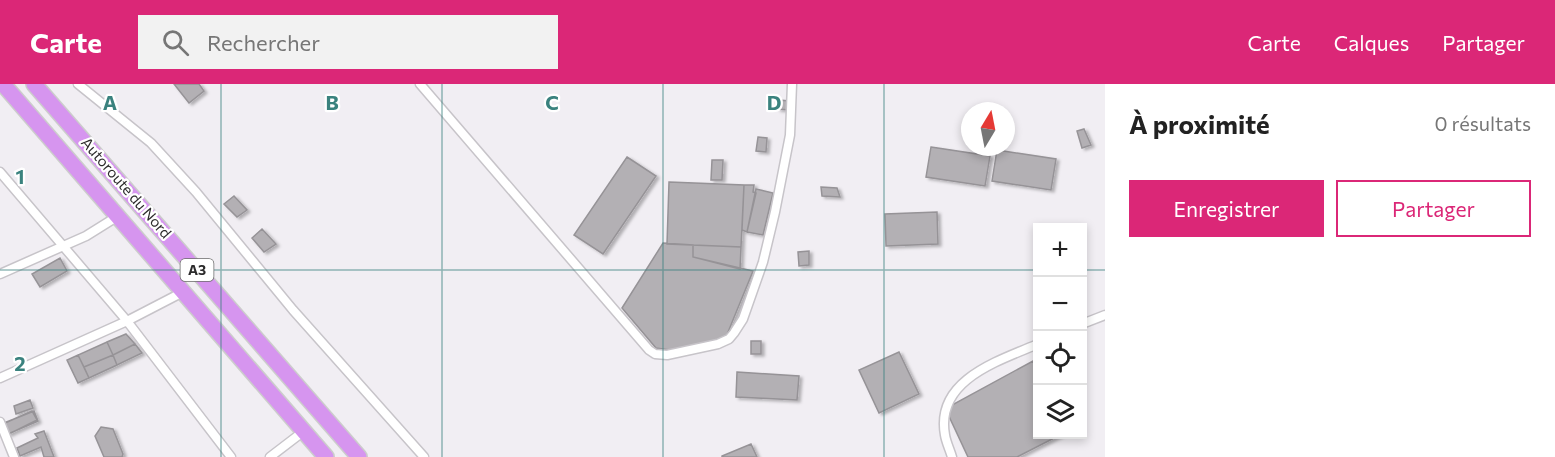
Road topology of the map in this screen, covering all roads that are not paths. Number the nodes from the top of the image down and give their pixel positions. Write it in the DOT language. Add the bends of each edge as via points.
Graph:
graph roads {
  1 [pos="3,84"];
  2 [pos="34,84"];
  3 [pos="78,84"];
  4 [pos="420,84"];
  5 [pos="792,84"];
  6 [pos="0,172"];
  7 [pos="118,216"];
  8 [pos="62,246"];
  9 [pos="0,274"];
  10 [pos="183,291"];
  11 [pos="1105,315"];
  12 [pos="127,321"];
  13 [pos="1087,322"];
  14 [pos="1033,346"];
  15 [pos="0,378"];
  16 [pos="0,422"];
  17 [pos="304,431"];
  18 [pos="14,457"];
  19 [pos="231,457"];
  20 [pos="270,457"];
  21 [pos="326,457"];
  22 [pos="358,457"];
  23 [pos="424,457"];
  24 [pos="952,457"];
  1 -- 7 [label="highway, Autoroute du Nord / A3"];
  2 -- 22 [label="highway, Autoroute du Nord / A3"];
  3 -- 23 [label="street" via="150,143 196,192 293,310"];
  4 -- 5 [label="street" via="648,350 667,356 729,339 743,319 776,212 790,135"];
  6 -- 8 [label="street"];
  7 -- 8 [label="street"];
  7 -- 10 [label="highway, Autoroute du Nord / A3"];
  8 -- 9 [label="street"];
  8 -- 12 [label="street"];
  10 -- 12 [label="street"];
  10 -- 17 [label="highway, Autoroute du Nord / A3"];
  11 -- 13 [label="street"];
  12 -- 15 [label="street"];
  12 -- 19 [label="street"];
  14 -- 24 [label="street" via="989,364 959,386 945,413 945,436"];
  16 -- 18 [label="street"];
  17 -- 20 [label="street"];
  17 -- 21 [label="highway, Autoroute du Nord / A3"];
}
